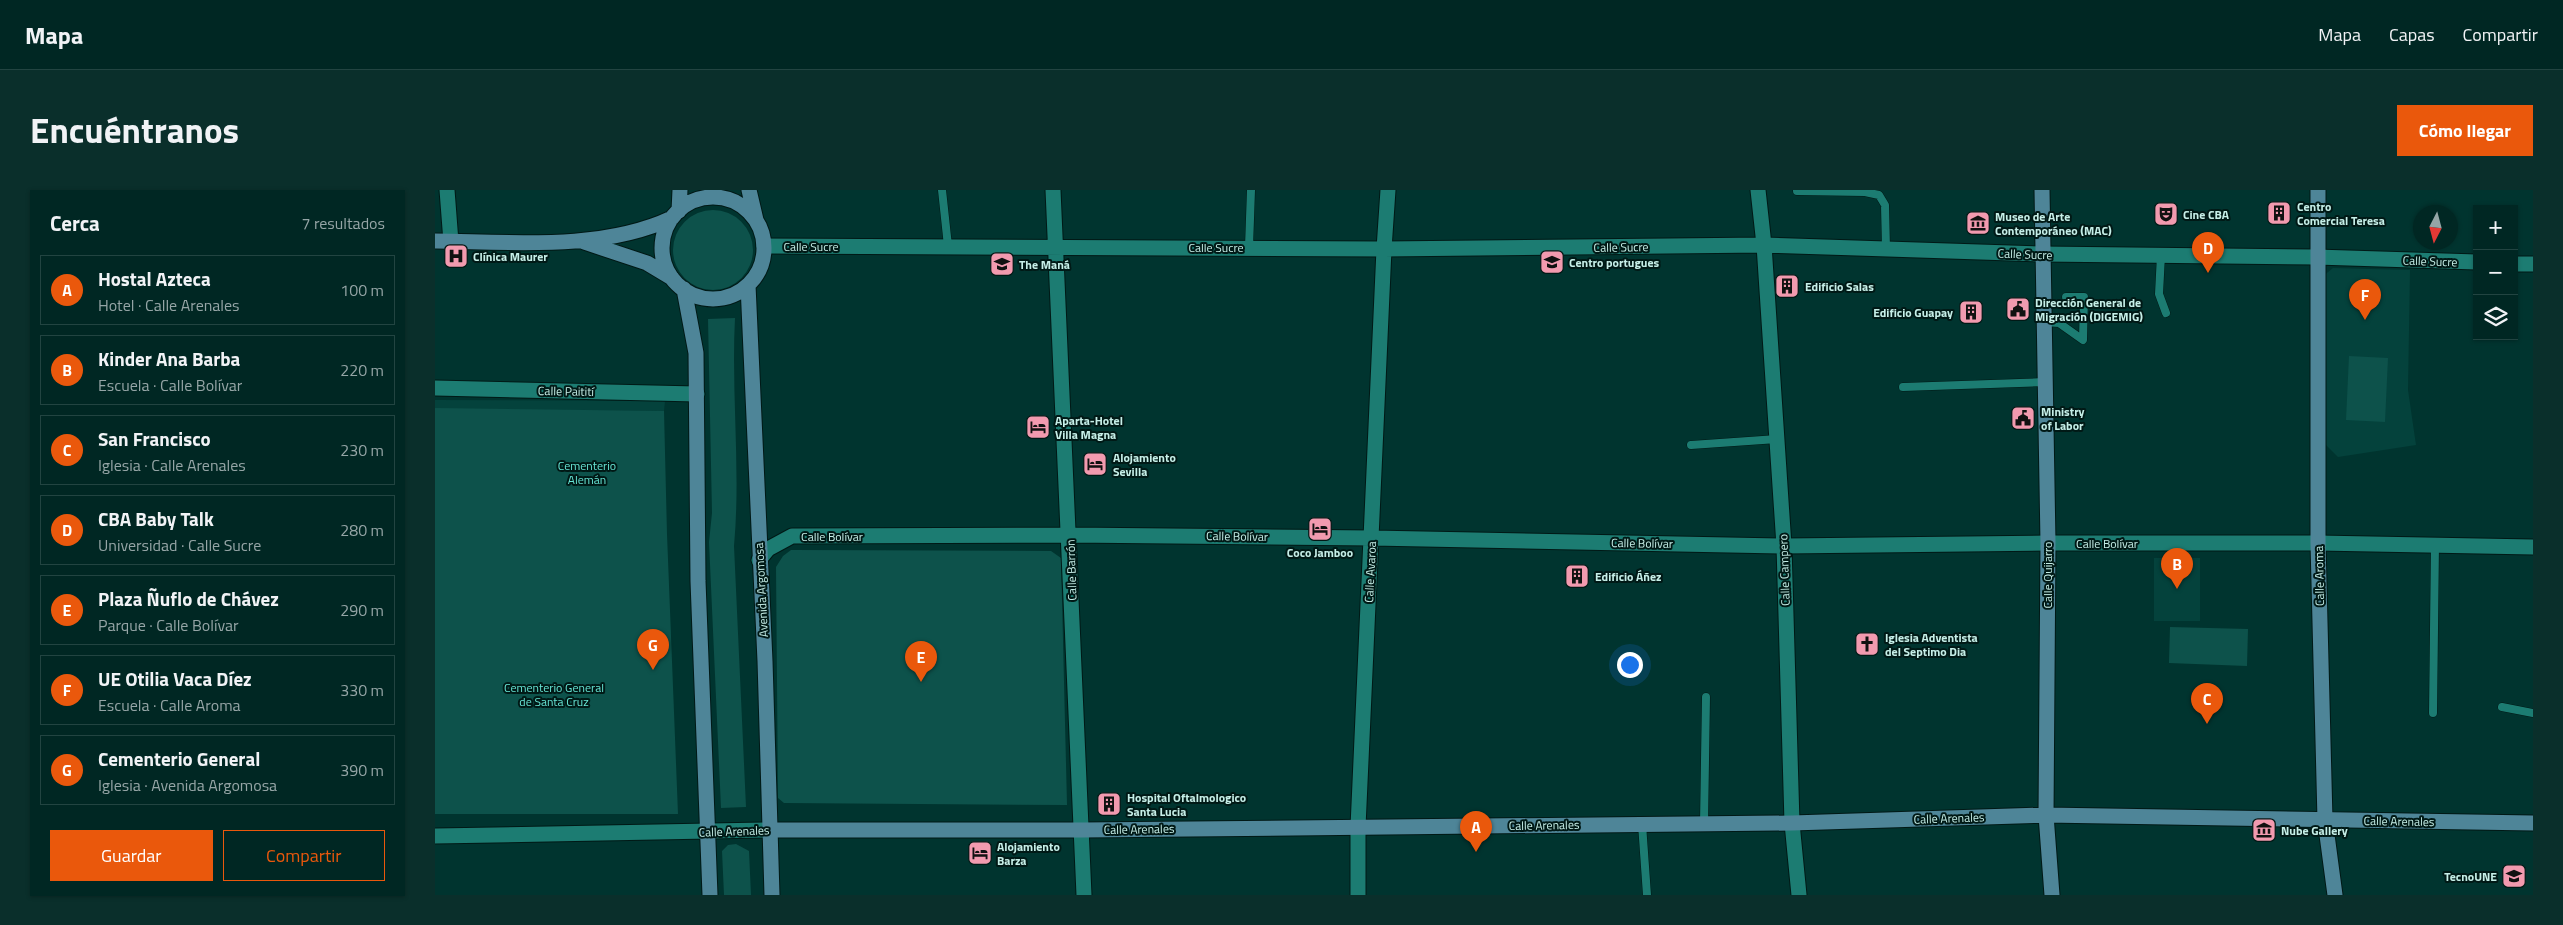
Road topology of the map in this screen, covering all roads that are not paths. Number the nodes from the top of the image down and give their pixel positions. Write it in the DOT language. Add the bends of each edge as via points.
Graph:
graph roads {
  1 [pos="447,190"];
  2 [pos="680,190"];
  3 [pos="749,190"];
  4 [pos="943,190"];
  5 [pos="1053,190"];
  6 [pos="1251,190"];
  7 [pos="1388,190"];
  8 [pos="1758,190"];
  9 [pos="2042,190"];
  10 [pos="2318,190"];
  11 [pos="1797,191"];
  12 [pos="676,214"];
  13 [pos="757,221"];
  14 [pos="435,241"];
  15 [pos="583,241"];
  16 [pos="451,242"];
  17 [pos="1764,245"];
  18 [pos="764,246"];
  19 [pos="948,246"];
  20 [pos="1056,246"];
  21 [pos="1249,247"];
  22 [pos="1384,249"];
  23 [pos="1886,249"];
  24 [pos="2042,254"];
  25 [pos="2161,255"];
  26 [pos="2316,257"];
  27 [pos="2473,262"];
  28 [pos="2518,264"];
  29 [pos="2533,264"];
  30 [pos="673,278"];
  31 [pos="748,285"];
  32 [pos="683,289"];
  33 [pos="2066,298"];
  34 [pos="2166,313"];
  35 [pos="2044,322"];
  36 [pos="2045,382"];
  37 [pos="1903,387"];
  38 [pos="435,388"];
  39 [pos="697,394"];
  40 [pos="1777,439"];
  41 [pos="1691,446"];
  42 [pos="1069,535"];
  43 [pos="1372,538"];
  44 [pos="2048,543"];
  45 [pos="2318,543"];
  46 [pos="2435,544"];
  47 [pos="1784,546"];
  48 [pos="2533,547"];
  49 [pos="759,560"];
  50 [pos="1705,697"];
  51 [pos="2502,706"];
  52 [pos="2433,713"];
  53 [pos="2533,713"];
  54 [pos="2046,815"];
  55 [pos="2325,820"];
  56 [pos="1792,823"];
  57 [pos="2533,823"];
  58 [pos="1642,824"];
  59 [pos="1704,824"];
  60 [pos="1358,827"];
  61 [pos="769,830"];
  62 [pos="1082,830"];
  63 [pos="708,832"];
  64 [pos="435,836"];
  65 [pos="710,895"];
  66 [pos="771,895"];
  67 [pos="1084,895"];
  68 [pos="1358,895"];
  69 [pos="1647,895"];
  70 [pos="1799,895"];
  71 [pos="2052,895"];
  72 [pos="2335,895"];
  1 -- 16 [label="street"];
  2 -- 12 [label="street"];
  3 -- 13 [label="street"];
  4 -- 19 [label="lane"];
  5 -- 20 [label="street, Calle Barrón"];
  6 -- 21 [label="lane"];
  7 -- 22 [label="street, Calle Avaroa"];
  8 -- 17 [label="street, Calle Campero"];
  9 -- 24 [label="street, Calle Quijarro"];
  10 -- 26 [label="street, Calle Aroma"];
  11 -- 23 [label="lane" via="1879,195 1885,205"];
  12 -- 13 [label="street" via="699,199 718,198 743,207"];
  12 -- 15 [label="street" via="649,228"];
  12 -- 30 [label="street" via="665,233 662,251"];
  13 -- 18 [label="street"];
  14 -- 16 [label="street"];
  15 -- 16 [label="street"];
  15 -- 30 [label="street" via="647,263"];
  17 -- 22 [label="street, Calle Sucre"];
  17 -- 23 [label="street, Calle Sucre"];
  17 -- 40 [label="street, Calle Campero"];
  18 -- 19 [label="street, Calle Sucre"];
  18 -- 31 [label="street" via="762,264"];
  19 -- 20 [label="street, Calle Sucre"];
  20 -- 21 [label="street, Calle Sucre"];
  20 -- 42 [label="street, Calle Barrón"];
  21 -- 22 [label="street, Calle Sucre"];
  22 -- 43 [label="street, Calle Avaroa"];
  23 -- 24 [label="street, Calle Sucre"];
  24 -- 25 [label="street, Calle Sucre"];
  24 -- 35 [label="street, Calle Quijarro"];
  25 -- 26 [label="street, Calle Sucre"];
  25 -- 34 [label="lane" via="2159,294"];
  26 -- 27 [label="street, Calle Sucre"];
  26 -- 45 [label="street, Calle Aroma"];
  28 -- 29 [label="street"];
  30 -- 32 [label="street"];
  31 -- 32 [label="street" via="732,295 713,299"];
  31 -- 49 [label="street, Avenida Argomosa"];
  32 -- 39 [label="street" via="696,353"];
  33 -- 35 [label="lane" via="2084,297 2083,340 2059,323"];
  35 -- 36 [label="street, Calle Quijarro"];
  36 -- 37 [label="lane"];
  36 -- 44 [label="street, Calle Quijarro"];
  38 -- 39 [label="street, Calle Paitití"];
  39 -- 63 [label="street" via="698,581"];
  40 -- 41 [label="lane"];
  40 -- 47 [label="street, Calle Campero"];
  42 -- 43 [label="street, Calle Bolívar"];
  42 -- 49 [label="street, Calle Bolívar" via="792,536 768,549"];
  42 -- 62 [label="street, Calle Barrón"];
  43 -- 47 [label="street, Calle Bolívar"];
  43 -- 60 [label="street, Calle Avaroa"];
  44 -- 45 [label="street, Calle Bolívar"];
  44 -- 47 [label="street, Calle Bolívar"];
  44 -- 54 [label="street, Calle Quijarro"];
  45 -- 46 [label="street, Calle Bolívar"];
  45 -- 55 [label="street, Calle Aroma"];
  46 -- 48 [label="street, Calle Bolívar"];
  46 -- 52 [label="lane"];
  47 -- 56 [label="street, Calle Campero"];
  49 -- 61 [label="street, Avenida Argomosa"];
  50 -- 59 [label="lane"];
  51 -- 53 [label="lane"];
  54 -- 55 [label="street, Calle Arenales"];
  54 -- 56 [label="street, Calle Arenales"];
  54 -- 71 [label="street, Calle Quijarro"];
  55 -- 57 [label="street, Calle Arenales"];
  55 -- 72 [label="street, Calle Aroma"];
  56 -- 59 [label="street, Calle Arenales"];
  56 -- 70 [label="street, Calle Campero"];
  58 -- 59 [label="street, Calle Arenales"];
  58 -- 60 [label="street, Calle Arenales"];
  58 -- 69 [label="lane"];
  60 -- 62 [label="street, Calle Arenales"];
  60 -- 68 [label="street, Calle Avaroa"];
  61 -- 62 [label="street, Calle Arenales"];
  61 -- 63 [label="street, Calle Arenales"];
  61 -- 66 [label="street, Avenida Argomosa"];
  62 -- 67 [label="street, Calle Barrón"];
  63 -- 64 [label="street, Calle Arenales"];
  63 -- 65 [label="street"];
}
